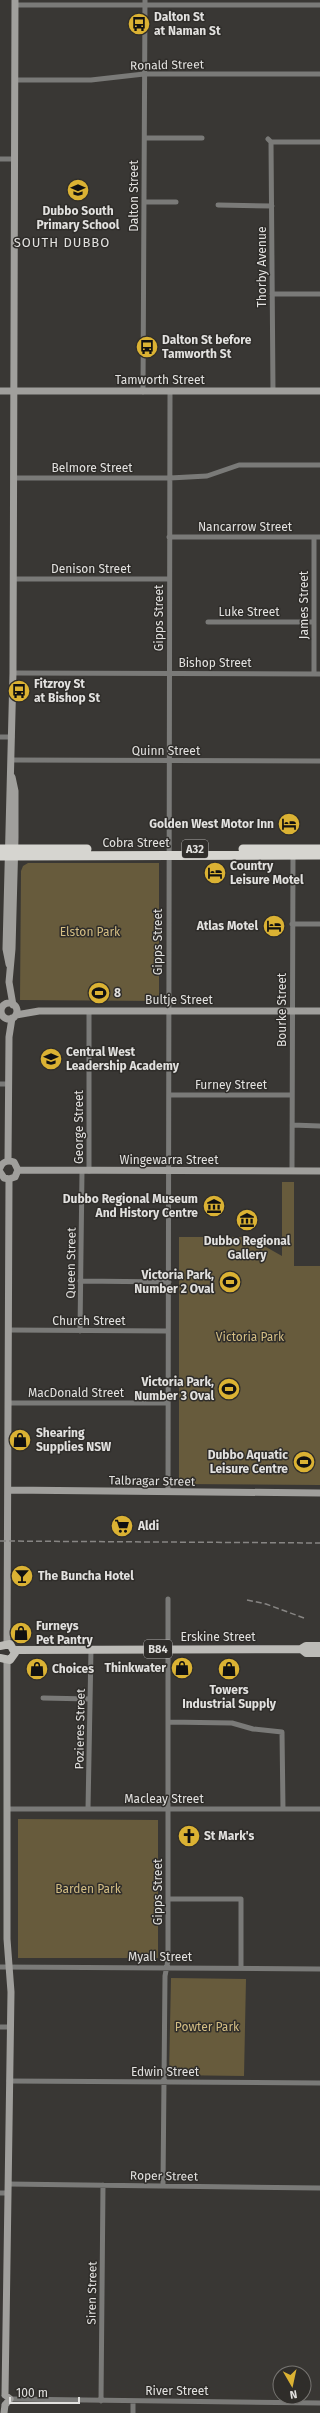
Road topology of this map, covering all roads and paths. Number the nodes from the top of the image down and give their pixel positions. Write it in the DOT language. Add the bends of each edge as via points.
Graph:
graph roads {
  1 [pos="15,2"];
  2 [pos="144,3"];
  3 [pos="320,5"];
  4 [pos="144,74"];
  5 [pos="320,74"];
  6 [pos="15,80"];
  7 [pos="144,138"];
  8 [pos="202,138"];
  9 [pos="320,142"];
  10 [pos="0,158"];
  11 [pos="15,159"];
  12 [pos="144,202"];
  13 [pos="176,202"];
  14 [pos="218,205"];
  15 [pos="272,206"];
  16 [pos="272,294"];
  17 [pos="320,294"];
  18 [pos="0,390"];
  19 [pos="14,390"];
  20 [pos="273,391"];
  21 [pos="320,391"];
  22 [pos="143,392"];
  23 [pos="170,392"];
  24 [pos="320,465"];
  25 [pos="14,478"];
  26 [pos="170,478"];
  27 [pos="169,537"];
  28 [pos="314,537"];
  29 [pos="320,537"];
  30 [pos="13,579"];
  31 [pos="169,579"];
  32 [pos="208,622"];
  33 [pos="314,622"];
  34 [pos="13,673"];
  35 [pos="169,673"];
  36 [pos="317,674"];
  37 [pos="0,737"];
  38 [pos="12,737"];
  39 [pos="12,760"];
  40 [pos="169,761"];
  41 [pos="320,761"];
  42 [pos="320,849"];
  43 [pos="7,852"];
  44 [pos="168,852"];
  45 [pos="293,853"];
  46 [pos="320,856"];
  47 [pos="292,924"];
  48 [pos="320,924"];
  49 [pos="9,982"];
  50 [pos="2,1006"];
  51 [pos="89,1011"];
  52 [pos="169,1011"];
  53 [pos="292,1011"];
  54 [pos="320,1011"];
  55 [pos="9,1013"];
  56 [pos="0,1084"];
  57 [pos="9,1084"];
  58 [pos="169,1095"];
  59 [pos="292,1096"];
  60 [pos="292,1126"];
  61 [pos="320,1126"];
  62 [pos="8,1161"];
  63 [pos="0,1168"];
  64 [pos="18,1170"];
  65 [pos="85,1171"];
  66 [pos="168,1171"];
  67 [pos="292,1171"];
  68 [pos="320,1171"];
  69 [pos="0,1172"];
  70 [pos="9,1179"];
  71 [pos="80,1281"];
  72 [pos="169,1282"];
  73 [pos="9,1330"];
  74 [pos="80,1331"];
  75 [pos="168,1331"];
  76 [pos="8,1403"];
  77 [pos="168,1403"];
  78 [pos="8,1490"];
  79 [pos="168,1492"];
  80 [pos="320,1493"];
  81 [pos="168,1599"];
  82 [pos="3,1602"];
  83 [pos="3,1644"];
  84 [pos="320,1646"];
  85 [pos="91,1649"];
  86 [pos="301,1649"];
  87 [pos="15,1650"];
  88 [pos="168,1650"];
  89 [pos="320,1653"];
  90 [pos="4,1660"];
  91 [pos="44,1698"];
  92 [pos="90,1699"];
  93 [pos="168,1722"];
  94 [pos="8,1809"];
  95 [pos="88,1809"];
  96 [pos="168,1809"];
  97 [pos="283,1809"];
  98 [pos="320,1809"];
  99 [pos="168,1898"];
  100 [pos="0,1967"];
  101 [pos="9,1967"];
  102 [pos="167,1967"];
  103 [pos="241,1967"];
  104 [pos="320,1969"];
  105 [pos="0,2027"];
  106 [pos="10,2027"];
  107 [pos="9,2081"];
  108 [pos="164,2082"];
  109 [pos="320,2083"];
  110 [pos="8,2184"];
  111 [pos="103,2185"];
  112 [pos="163,2185"];
  113 [pos="320,2188"];
  114 [pos="4,2193"];
  115 [pos="4,2400"];
  116 [pos="101,2401"];
  117 [pos="133,2401"];
  118 [pos="320,2402"];
  119 [pos="4,2413"];
  120 [pos="133,2413"];
  1 -- 2 [label="street"];
  1 -- 6 [label="street"];
  2 -- 3 [label="street"];
  2 -- 4 [label="street, Dalton Street"];
  4 -- 5 [label="street, Ronald Street"];
  4 -- 6 [label="street, Ronald Street" via="91,80"];
  4 -- 7 [label="street, Dalton Street"];
  6 -- 11 [label="street"];
  7 -- 8 [label="street"];
  7 -- 12 [label="street, Dalton Street"];
  9 -- 15 [label="street, Thorby Avenue" via="270,140"];
  10 -- 11 [label="street"];
  11 -- 19 [label="street"];
  12 -- 13 [label="street"];
  12 -- 22 [label="street, Dalton Street"];
  14 -- 15 [label="street"];
  15 -- 16 [label="street, Thorby Avenue"];
  16 -- 17 [label="street"];
  16 -- 20 [label="street, Thorby Avenue"];
  18 -- 19 [label="street, Tamworth Street"];
  19 -- 22 [label="street, Tamworth Street"];
  19 -- 25 [label="street"];
  20 -- 21 [label="street, Tamworth Street"];
  20 -- 23 [label="street, Tamworth Street"];
  22 -- 23 [label="street, Tamworth Street"];
  23 -- 26 [label="street, Gipps Street"];
  24 -- 26 [label="street, Belmore Street" via="239,465 207,476"];
  25 -- 26 [label="street, Belmore Street"];
  25 -- 30 [label="street"];
  26 -- 27 [label="street, Gipps Street"];
  27 -- 28 [label="street, Nancarrow Street"];
  27 -- 31 [label="street, Gipps Street"];
  28 -- 29 [label="street, Nancarrow Street"];
  28 -- 33 [label="street, James Street"];
  30 -- 31 [label="street, Denison Street"];
  30 -- 34 [label="street"];
  31 -- 35 [label="street, Gipps Street"];
  32 -- 33 [label="street, Luke Street"];
  33 -- 36 [label="street, James Street"];
  34 -- 35 [label="street, Bishop Street"];
  34 -- 38 [label="street"];
  35 -- 36 [label="street, Bishop Street"];
  35 -- 40 [label="street, Gipps Street"];
  37 -- 38 [label="street"];
  38 -- 39 [label="street"];
  39 -- 40 [label="street, Quinn Street"];
  39 -- 43 [label="street" via="15,791"];
  40 -- 41 [label="street, Quinn Street"];
  40 -- 44 [label="street, Gipps Street"];
  42 -- 45 [label="highway, Cobra Street / A32"];
  43 -- 44 [label="highway, Cobra Street / A32"];
  43 -- 49 [label="street" via="6,949"];
  44 -- 45 [label="highway, Cobra Street / A32"];
  44 -- 52 [label="street, Gipps Street"];
  45 -- 46 [label="highway, Cobra Street / A32"];
  45 -- 47 [label="street, Bourke Street"];
  47 -- 48 [label="street"];
  47 -- 53 [label="street, Bourke Street"];
  49 -- 50 [label="street"];
  49 -- 55 [label="street"];
  50 -- 55 [label="street, Bultje Street"];
  50 -- 55 [label="street"];
  51 -- 52 [label="street, Bultje Street"];
  51 -- 55 [label="street, Bultje Street"];
  51 -- 65 [label="street, George Street"];
  52 -- 53 [label="street, Bultje Street"];
  52 -- 58 [label="street, Gipps Street"];
  53 -- 54 [label="street, Bultje Street"];
  53 -- 59 [label="street, Bourke Street"];
  55 -- 57 [label="street"];
  56 -- 57 [label="street"];
  57 -- 62 [label="street"];
  58 -- 59 [label="street, Furney Street"];
  58 -- 66 [label="street, Gipps Street"];
  59 -- 60 [label="street, Bourke Street"];
  60 -- 61 [label="street"];
  60 -- 67 [label="street, Bourke Street"];
  62 -- 63 [label="street"];
  62 -- 64 [label="street" via="16,1164"];
  64 -- 65 [label="street, Wingewarra Street"];
  64 -- 70 [label="street" via="15,1177"];
  65 -- 66 [label="street, Wingewarra Street"];
  65 -- 71 [label="street, Queen Street"];
  66 -- 67 [label="street, Wingewarra Street"];
  66 -- 72 [label="street, Gipps Street"];
  67 -- 68 [label="street, Wingewarra Street"];
  69 -- 70 [label="street" via="4,1178"];
  70 -- 73 [label="street"];
  71 -- 72 [label="street"];
  71 -- 74 [label="street, Queen Street"];
  72 -- 75 [label="street, Gipps Street"];
  73 -- 74 [label="street, Church Street"];
  73 -- 76 [label="street"];
  74 -- 75 [label="street, Church Street"];
  75 -- 77 [label="street, Gipps Street"];
  76 -- 77 [label="street, MacDonald Street"];
  76 -- 78 [label="street"];
  77 -- 79 [label="street, Gipps Street"];
  78 -- 79 [label="street, Talbragar Street"];
  78 -- 82 [label="street"];
  79 -- 80 [label="street, Talbragar Street"];
  81 -- 88 [label="street, Gipps Street"];
  82 -- 83 [label="street"];
  83 -- 87 [label="main road" via="12,1645"];
  84 -- 86 [label="main road, Erskine Street / B84" via="306,1646"];
  85 -- 87 [label="main road, Erskine Street / B84"];
  85 -- 88 [label="main road, Erskine Street / B84"];
  85 -- 92 [label="street, Pozieres Street"];
  86 -- 88 [label="main road, Erskine Street / B84"];
  86 -- 89 [label="main road, Erskine Street / B84" via="306,1653"];
  87 -- 90 [label="main road" via="14,1657"];
  88 -- 93 [label="street, Gipps Street"];
  90 -- 94 [label="street"];
  91 -- 92 [label="street"];
  92 -- 95 [label="street, Pozieres Street"];
  93 -- 96 [label="street, Gipps Street"];
  93 -- 97 [label="street" via="232,1723 253,1729 282,1732"];
  94 -- 95 [label="street, Macleay Street"];
  94 -- 101 [label="street"];
  95 -- 96 [label="street, Macleay Street"];
  96 -- 97 [label="street, Macleay Street"];
  96 -- 99 [label="street, Gipps Street"];
  97 -- 98 [label="street, Macleay Street"];
  99 -- 102 [label="street, Gipps Street"];
  99 -- 103 [label="street" via="241,1899"];
  100 -- 101 [label="street, Myall Street"];
  101 -- 102 [label="street, Myall Street"];
  101 -- 106 [label="street"];
  102 -- 103 [label="street, Myall Street"];
  102 -- 108 [label="street, Gipps Street"];
  103 -- 104 [label="street, Myall Street"];
  105 -- 106 [label="street"];
  106 -- 107 [label="street"];
  107 -- 108 [label="street, Edwin Street"];
  107 -- 110 [label="street"];
  108 -- 109 [label="street, Edwin Street"];
  108 -- 112 [label="street, Gipps Street"];
  110 -- 111 [label="street, Roper Street"];
  110 -- 114 [label="street"];
  111 -- 112 [label="street, Roper Street"];
  111 -- 116 [label="street, Siren Street"];
  112 -- 113 [label="street, Roper Street"];
  114 -- 115 [label="street"];
  115 -- 116 [label="street, River Street"];
  115 -- 119 [label="street"];
  116 -- 117 [label="street, River Street"];
  117 -- 118 [label="street, River Street"];
  117 -- 120 [label="street"];
}
